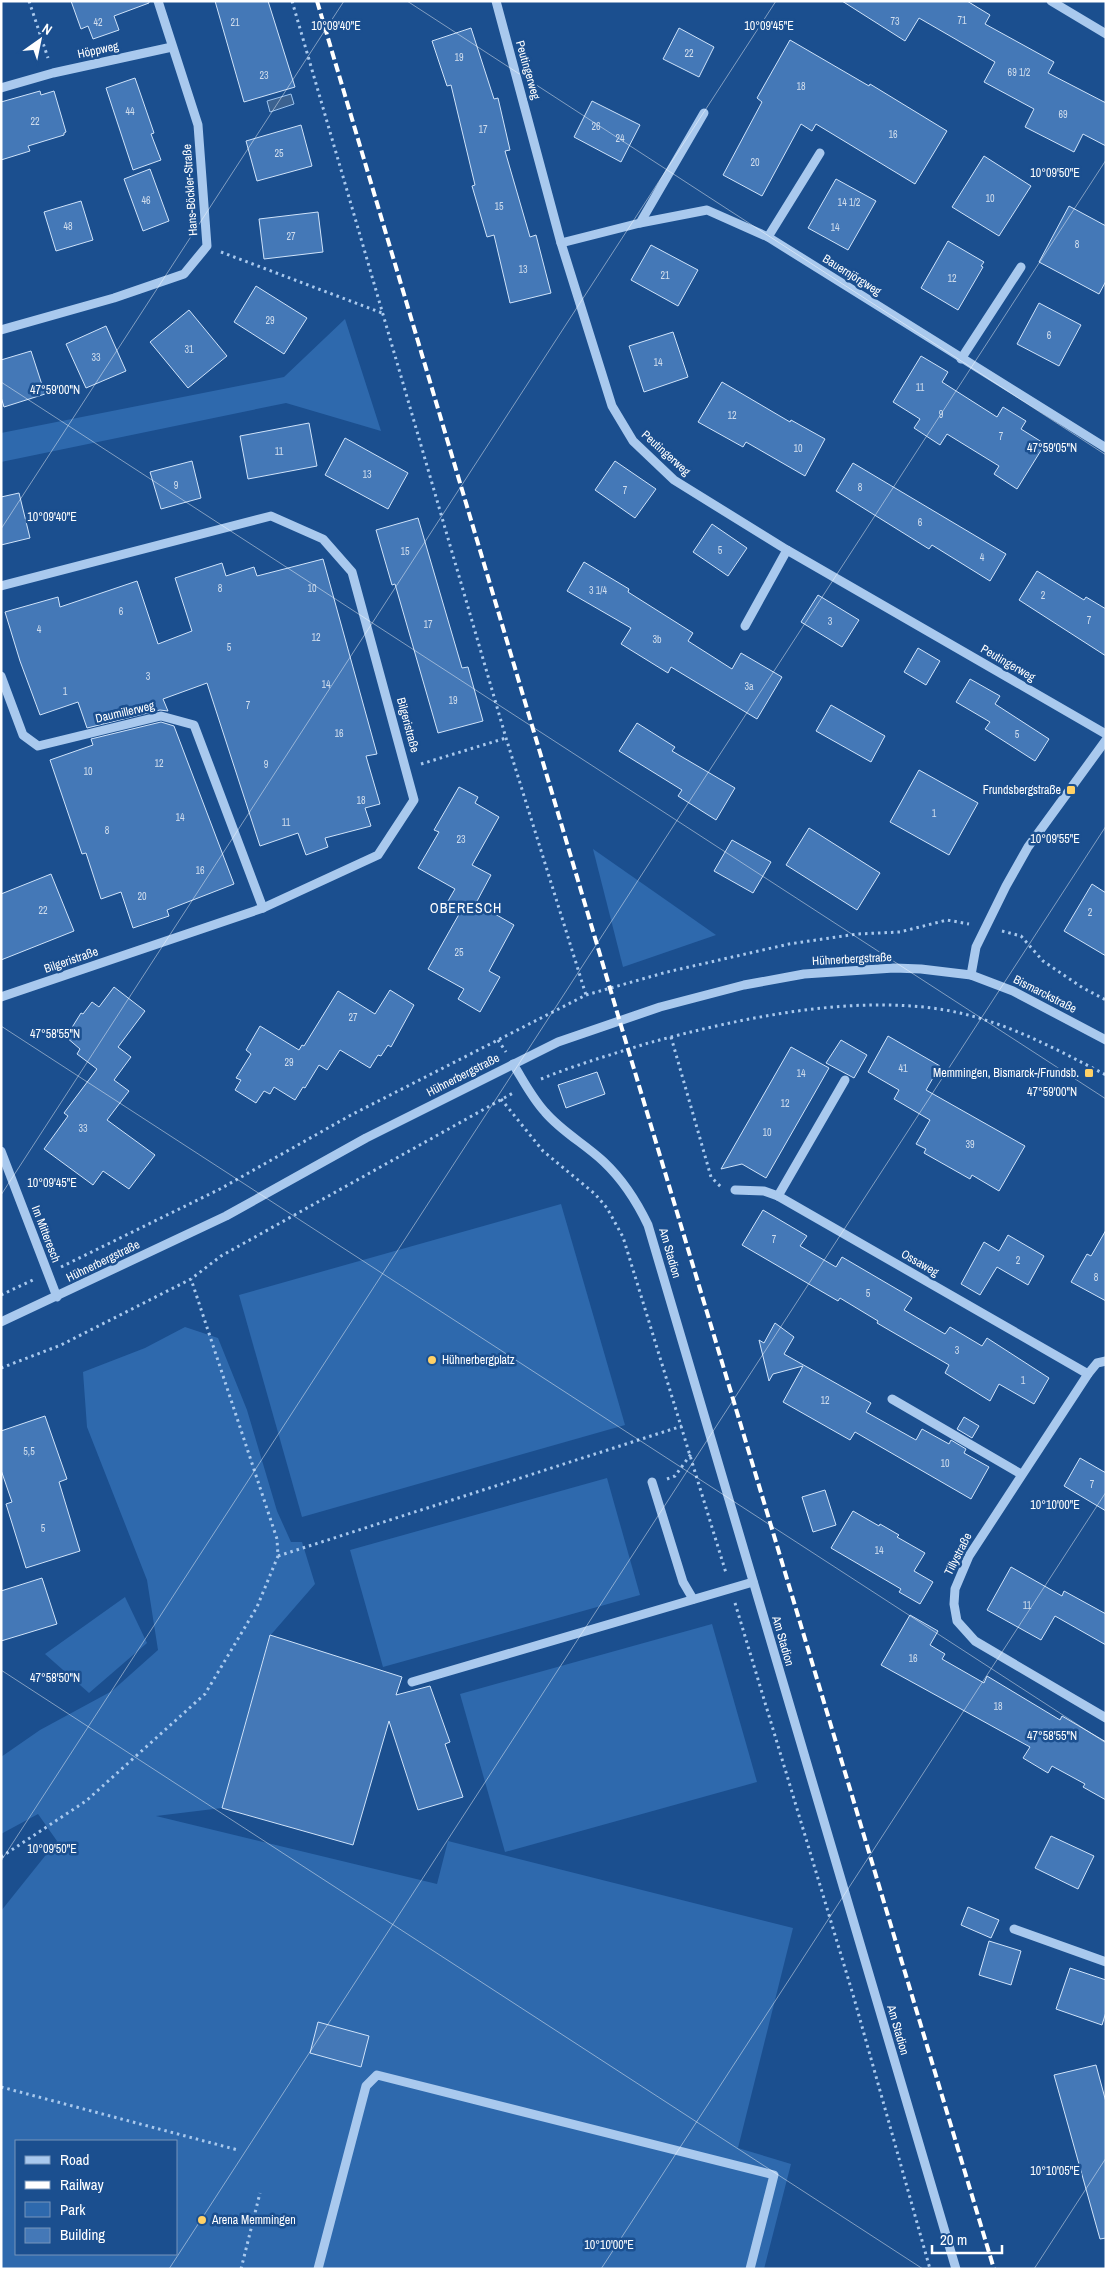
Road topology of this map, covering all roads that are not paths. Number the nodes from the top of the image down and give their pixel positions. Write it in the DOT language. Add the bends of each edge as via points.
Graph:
graph roads {
  1 [pos="158,1"];
  2 [pos="496,1"];
  3 [pos="1051,1"];
  4 [pos="1106,34"];
  5 [pos="172,47"];
  6 [pos="1,88"];
  7 [pos="704,113"];
  8 [pos="820,153"];
  9 [pos="640,223"];
  10 [pos="768,237"];
  11 [pos="561,243"];
  12 [pos="1021,267"];
  13 [pos="1,330"];
  14 [pos="961,358"];
  15 [pos="1106,448"];
  16 [pos="787,550"];
  17 [pos="1,586"];
  18 [pos="745,626"];
  19 [pos="1,676"];
  20 [pos="1106,734"];
  21 [pos="1106,740"];
  22 [pos="263,908"];
  23 [pos="971,975"];
  24 [pos="1,997"];
  25 [pos="1106,1040"];
  26 [pos="513,1064"];
  27 [pos="845,1080"];
  28 [pos="1,1151"];
  29 [pos="735,1190"];
  30 [pos="778,1196"];
  31 [pos="57,1297"];
  32 [pos="1,1322"];
  33 [pos="1106,1361"];
  34 [pos="1088,1374"];
  35 [pos="892,1399"];
  36 [pos="1021,1474"];
  37 [pos="652,1482"];
  38 [pos="753,1582"];
  39 [pos="693,1599"];
  40 [pos="412,1682"];
  41 [pos="1106,1718"];
  42 [pos="1014,1929"];
  43 [pos="1106,1962"];
  44 [pos="318,2269"];
  45 [pos="750,2269"];
  46 [pos="956,2269"];
  1 -- 5 [label="street, Hans-Böckler-Straße"];
  2 -- 11 [label="street, Peutingerweg"];
  3 -- 4 [label="street"];
  5 -- 6 [label="street, Höppweg" via="53,72"];
  5 -- 13 [label="street, Hans-Böckler-Straße" via="198,125 207,246 184,274"];
  7 -- 9 [label="street"];
  8 -- 10 [label="street"];
  9 -- 10 [label="street, Bauernjörgweg" via="707,210"];
  9 -- 11 [label="street, Bauernjörgweg"];
  10 -- 14 [label="street, Bauernjörgweg"];
  11 -- 16 [label="street, Peutingerweg" via="612,406 633,441 674,480"];
  12 -- 14 [label="street"];
  14 -- 15 [label="street, Bauernjörgweg"];
  16 -- 18 [label="street"];
  16 -- 20 [label="street, Peutingerweg"];
  17 -- 22 [label="street, Bilgeristraße" via="271,516 323,539 352,572 414,800 378,855"];
  19 -- 22 [label="street, Daumillerweg" via="23,735 38,746 161,716 194,725"];
  21 -- 23 [label="street" via="1028,847 976,947"];
  22 -- 24 [label="street, Bilgeristraße"];
  23 -- 25 [label="street, Bismarckstraße" via="1013,991"];
  23 -- 26 [label="street, Hühnerbergstraße" via="894,968 804,974 744,985 660,1006 588,1030"];
  26 -- 31 [label="street, Hühnerbergstraße" via="366,1138 226,1216"];
  26 -- 38 [label="street, Am Stadion" via="534,1099 559,1126 617,1175 648,1225"];
  27 -- 30 [label="street"];
  28 -- 31 [label="street, Im Mitteresch"];
  29 -- 30 [label="street, Ossaweg" via="764,1191"];
  30 -- 34 [label="street, Ossaweg"];
  31 -- 32 [label="street, Hühnerbergstraße"];
  33 -- 34 [label="street, Tillystraße" via="1097,1363"];
  34 -- 36 [label="street, Tillystraße"];
  35 -- 36 [label="street"];
  36 -- 41 [label="street, Tillystraße" via="959,1575 954,1604 957,1622 965,1633 996,1655"];
  37 -- 39 [label="street" via="683,1582"];
  38 -- 39 [label="street"];
  38 -- 46 [label="street, Am Stadion"];
  39 -- 40 [label="street"];
  42 -- 43 [label="street"];
  44 -- 45 [label="street" via="366,2086 377,2075 774,2175"];
}
